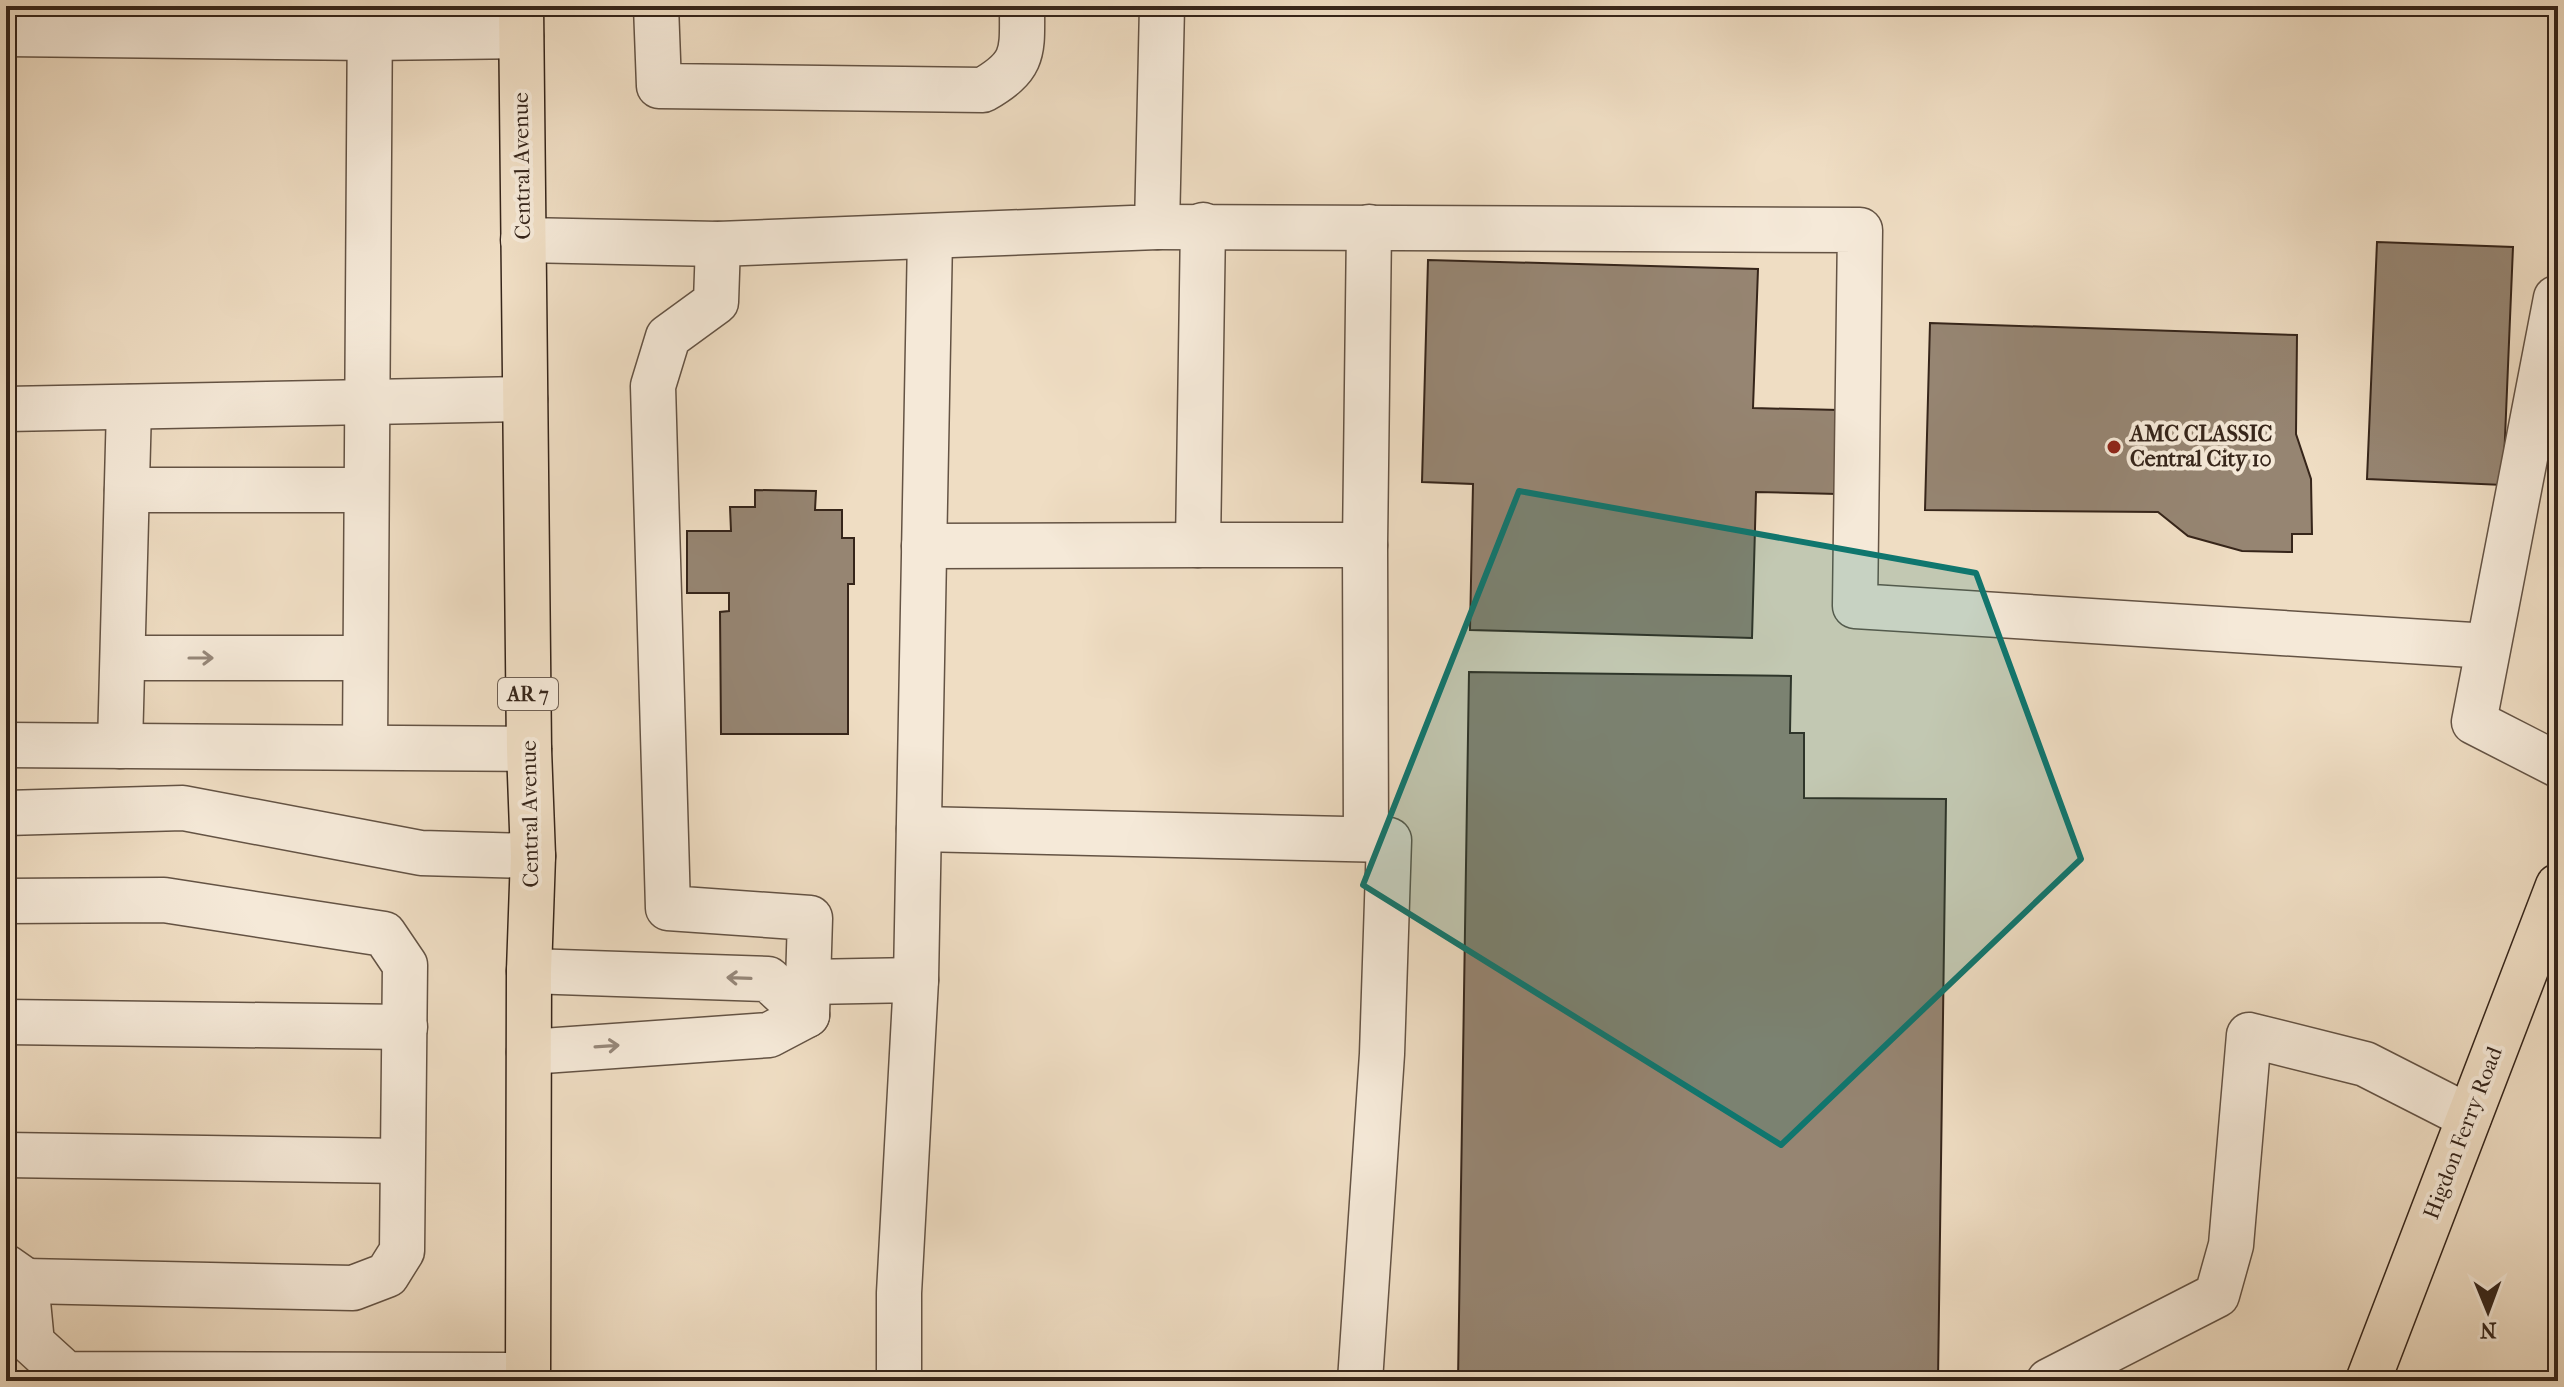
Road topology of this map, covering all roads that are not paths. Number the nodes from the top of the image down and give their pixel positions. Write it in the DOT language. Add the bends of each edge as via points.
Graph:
graph roads {
  1 [pos="656,6"];
  2 [pos="1022,6"];
  3 [pos="1162,6"];
  4 [pos="521,21"];
  5 [pos="370,22"];
  6 [pos="6,34"];
  7 [pos="1203,225"];
  8 [pos="1157,227"];
  9 [pos="1369,227"];
  10 [pos="930,237"];
  11 [pos="523,240"];
  12 [pos="718,244"];
  13 [pos="2558,299"];
  14 [pos="525,399"];
  15 [pos="366,402"];
  16 [pos="129,407"];
  17 [pos="6,409"];
  18 [pos="127,490"];
  19 [pos="365,490"];
  20 [pos="1198,545"];
  21 [pos="1365,545"];
  22 [pos="924,546"];
  23 [pos="2488,646"];
  24 [pos="123,658"];
  25 [pos="365,658"];
  26 [pos="6,745"];
  27 [pos="120,746"];
  28 [pos="365,746"];
  29 [pos="529,749"];
  30 [pos="2558,765"];
  31 [pos="6,813"];
  32 [pos="919,829"];
  33 [pos="1366,839"];
  34 [pos="533,856"];
  35 [pos="2558,886"];
  36 [pos="6,901"];
  37 [pos="529,971"];
  38 [pos="916,980"];
  39 [pos="808,999"];
  40 [pos="6,1022"];
  41 [pos="405,1027"];
  42 [pos="529,1052"];
  43 [pos="2469,1117"];
  44 [pos="6,1155"];
  45 [pos="402,1161"];
  46 [pos="16,1274"];
  47 [pos="528,1378"];
  48 [pos="899,1381"];
  49 [pos="1360,1381"];
  50 [pos="2049,1381"];
  51 [pos="2368,1381"];
  1 -- 2 [label="lane" via="659,86 983,90 1006,76 1022,52"];
  3 -- 8 [label="lane"];
  4 -- 5 [label="lane"];
  4 -- 11 [label="main road, Central Avenue / AR 7"];
  5 -- 6 [label="lane"];
  5 -- 15 [label="lane"];
  7 -- 8 [label="lane"];
  7 -- 9 [label="lane"];
  7 -- 20 [label="lane"];
  8 -- 10 [label="lane"];
  9 -- 21 [label="lane"];
  9 -- 23 [label="lane" via="1860,230 1855,606"];
  10 -- 12 [label="lane"];
  10 -- 22 [label="lane"];
  11 -- 12 [label="lane"];
  11 -- 14 [label="main road, Central Avenue / AR 7"];
  12 -- 39 [label="lane" via="716,302 668,337 653,386 668,908 810,918"];
  13 -- 23 [label="lane"];
  14 -- 15 [label="lane"];
  14 -- 29 [label="main road, Central Avenue / AR 7"];
  15 -- 16 [label="lane"];
  15 -- 19 [label="lane"];
  16 -- 17 [label="lane"];
  16 -- 18 [label="lane"];
  18 -- 19 [label="lane"];
  18 -- 24 [label="lane"];
  19 -- 25 [label="lane"];
  20 -- 21 [label="lane"];
  20 -- 22 [label="lane"];
  21 -- 33 [label="lane"];
  22 -- 32 [label="lane"];
  23 -- 30 [label="lane" via="2474,722"];
  24 -- 25 [label="lane, one-way"];
  24 -- 27 [label="lane"];
  25 -- 28 [label="lane"];
  26 -- 27 [label="lane"];
  27 -- 28 [label="lane"];
  28 -- 29 [label="lane"];
  29 -- 34 [label="main road, Central Avenue / AR 7"];
  31 -- 34 [label="lane" via="183,808 421,853"];
  32 -- 33 [label="lane"];
  32 -- 38 [label="lane"];
  33 -- 49 [label="lane" via="1389,840 1382,1054"];
  34 -- 37 [label="main road, Central Avenue / AR 7"];
  35 -- 43 [label="main road, Higdon Ferry Road"];
  36 -- 41 [label="lane" via="164,900 384,934 405,965"];
  39 -- 37 [label="lane, one-way" via="768,979"];
  37 -- 42 [label="main road, Central Avenue / AR 7"];
  38 -- 39 [label="lane"];
  38 -- 48 [label="lane"];
  42 -- 39 [label="lane, one-way" via="769,1035"];
  40 -- 41 [label="lane"];
  41 -- 45 [label="lane"];
  42 -- 47 [label="main road, Central Avenue / AR 7"];
  43 -- 50 [label="lane" via="2365,1064 2249,1035 2231,1245 2217,1295"];
  43 -- 51 [label="main road, Higdon Ferry Road"];
  44 -- 45 [label="lane"];
  45 -- 46 [label="lane" via="402,1251 387,1275 353,1288"];
  46 -- 47 [label="lane" via="32,1343 66,1374"];
}
